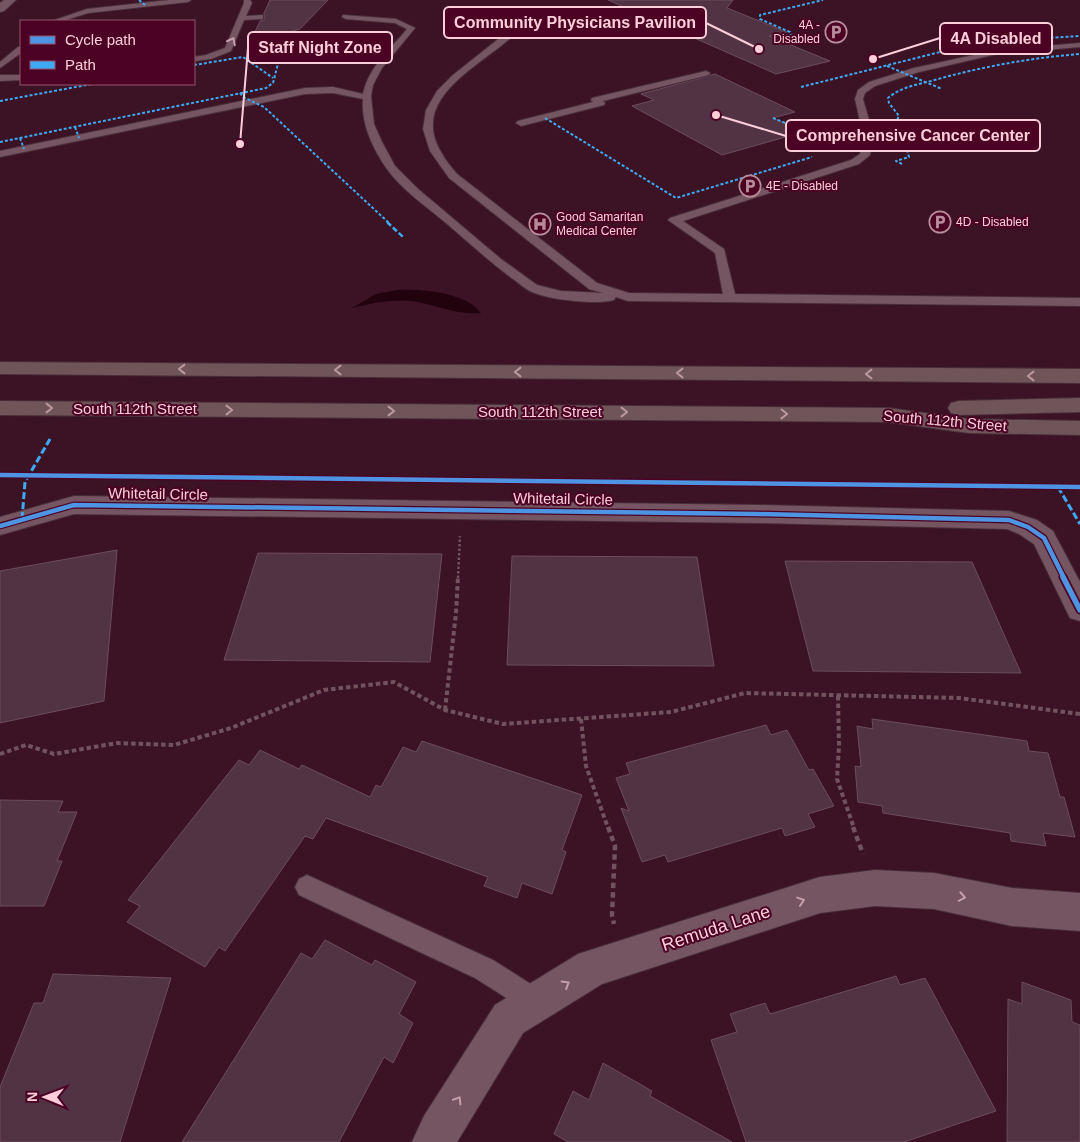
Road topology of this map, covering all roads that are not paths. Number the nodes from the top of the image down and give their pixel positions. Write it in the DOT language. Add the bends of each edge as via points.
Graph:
graph roads {
  1 [pos="11,0"];
  2 [pos="188,0"];
  3 [pos="247,0"];
  4 [pos="0,9"];
  5 [pos="260,17"];
  6 [pos="346,17"];
  7 [pos="242,18"];
  8 [pos="59,20"];
  9 [pos="514,31"];
  10 [pos="1080,45"];
  11 [pos="20,50"];
  12 [pos="195,59"];
  13 [pos="0,66"];
  14 [pos="706,73"];
  15 [pos="0,78"];
  16 [pos="20,78"];
  17 [pos="366,96"];
  18 [pos="521,123"];
  19 [pos="0,154"];
  20 [pos="628,297"];
  21 [pos="730,299"];
  22 [pos="1080,302"];
  23 [pos="0,368"];
  24 [pos="1080,376"];
  25 [pos="1080,405"];
  26 [pos="0,408"];
  27 [pos="888,414"];
  28 [pos="1080,428"];
  29 [pos="0,526"];
  30 [pos="1080,610"];
  31 [pos="307,887"];
  32 [pos="1080,912"];
  33 [pos="536,1002"];
  34 [pos="434,1142"];
  1 -- 4 [label="street"];
  2 -- 8 [label="lane" via="87,11"];
  3 -- 7 [label="lane"];
  5 -- 7 [label="lane"];
  6 -- 17 [label="lane" via="396,21 411,28 404,40 383,58 372,75"];
  12 -- 7 [label="lane, one-way" via="228,49"];
  9 -- 20 [label="lane" via="447,84 433,101 428,119 428,140 440,161 454,176 563,264 593,286"];
  10 -- 21 [label="lane" via="997,52 872,84 861,92 859,99 868,142 865,155 855,162 674,220 720,251"];
  11 -- 13 [label="lane"];
  14 -- 18 [label="lane" via="595,100 601,103"];
  15 -- 16 [label="lane"];
  17 -- 19 [label="lane" via="333,90 305,91"];
  17 -- 20 [label="lane" via="368,120 392,168 498,263 536,289 577,296"];
  20 -- 21 [label="lane"];
  21 -- 22 [label="lane"];
  24 -- 23 [label="main road, one-way"];
  25 -- 27 [label="main road" via="951,408"];
  26 -- 27 [label="main road, South 112th Street, one-way"];
  27 -- 28 [label="main road, South 112th Street" via="969,426"];
  29 -- 30 [label="street, Whitetail Circle" via="74,505 1009,520 1044,538"];
  31 -- 33 [label="lane" via="484,969"];
  33 -- 32 [label="street, Remuda Lane, one-way" via="592,968 820,895 875,888 934,891 1012,907"];
  34 -- 33 [label="street, Remuda Lane, one-way" via="509,1019"];
}
